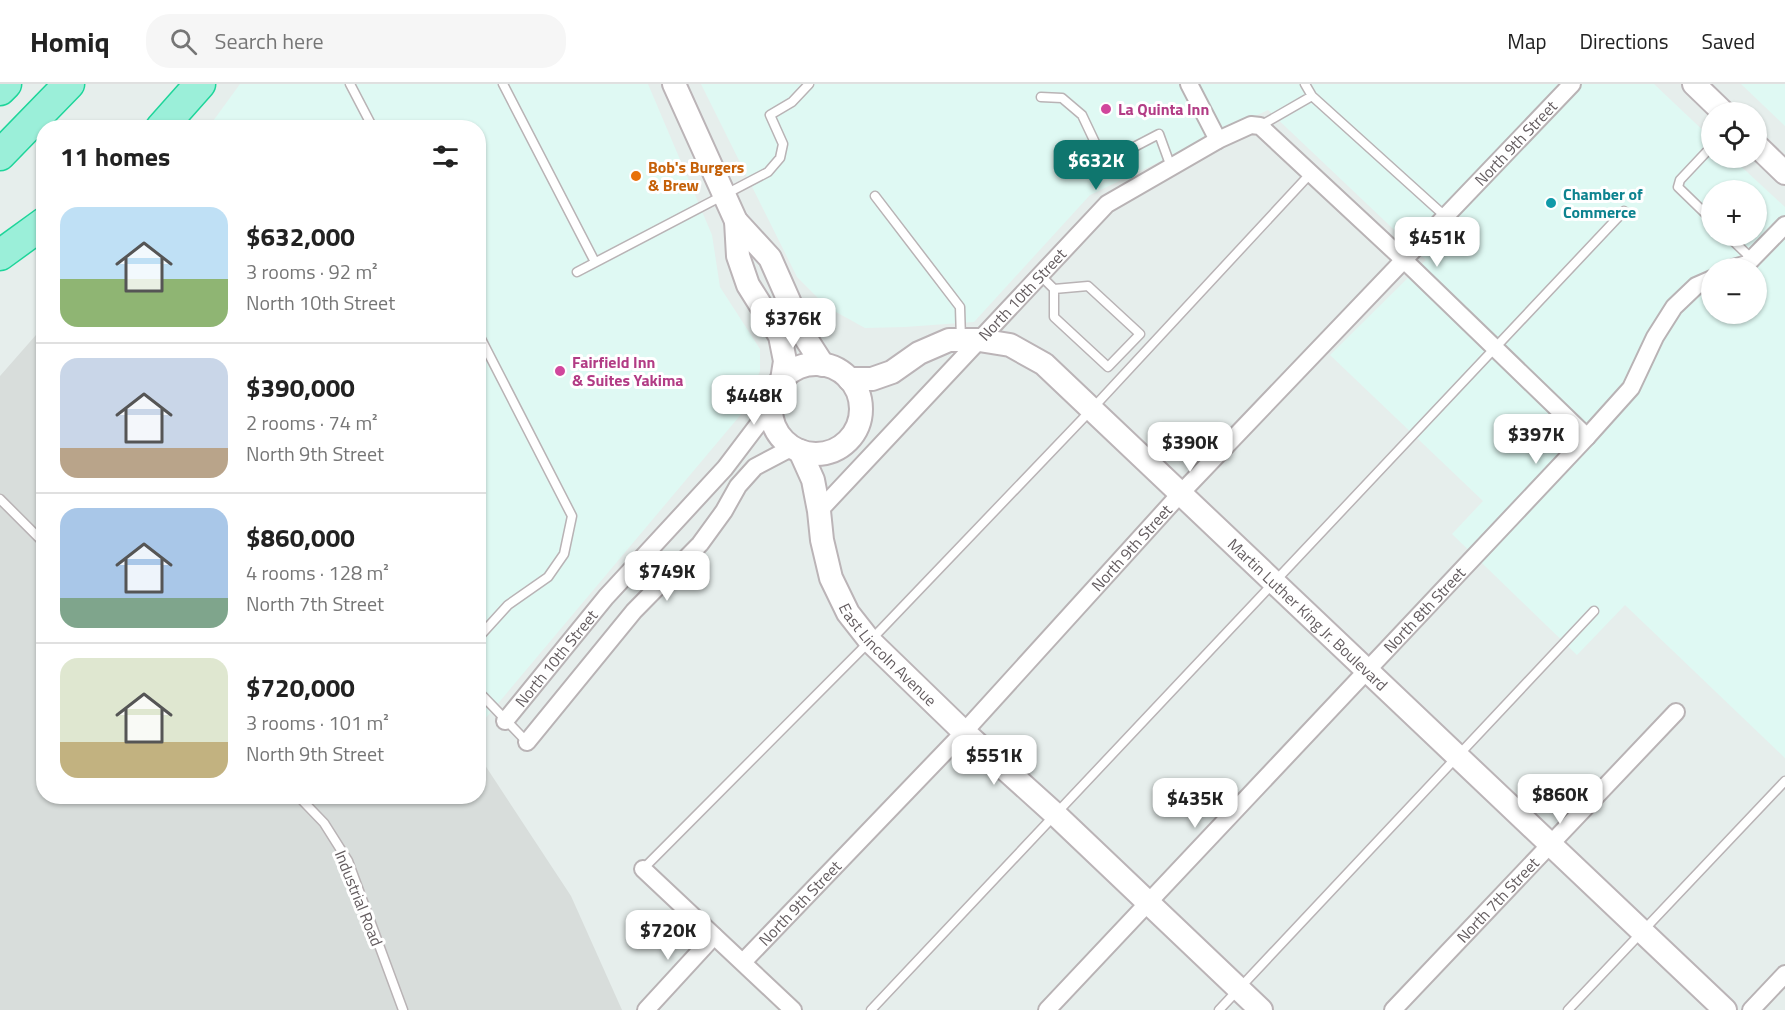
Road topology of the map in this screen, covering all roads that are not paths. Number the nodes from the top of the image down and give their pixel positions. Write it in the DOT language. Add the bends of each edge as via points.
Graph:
graph roads {
  1 [pos="6,84"];
  2 [pos="69,84"];
  3 [pos="200,84"];
  4 [pos="350,84"];
  5 [pos="503,84"];
  6 [pos="674,84"];
  7 [pos="808,84"];
  8 [pos="1189,84"];
  9 [pos="1305,84"];
  10 [pos="1572,84"];
  11 [pos="1694,84"];
  12 [pos="0,90"];
  13 [pos="1312,96"];
  14 [pos="1041,97"];
  15 [pos="1713,102"];
  16 [pos="168,120"];
  17 [pos="369,120"];
  18 [pos="1260,126"];
  19 [pos="1218,140"];
  20 [pos="0,155"];
  21 [pos="1767,156"];
  22 [pos="1701,158"];
  23 [pos="1171,167"];
  24 [pos="1311,173"];
  25 [pos="1785,173"];
  26 [pos="724,194"];
  27 [pos="875,196"];
  28 [pos="1701,209"];
  29 [pos="1624,211"];
  30 [pos="1446,217"];
  31 [pos="736,221"];
  32 [pos="1785,225"];
  33 [pos="36,229"];
  34 [pos="1738,246"];
  35 [pos="0,255"];
  36 [pos="1751,258"];
  37 [pos="1753,258"];
  38 [pos="1405,261"];
  39 [pos="595,262"];
  40 [pos="577,272"];
  41 [pos="1040,276"];
  42 [pos="1701,284"];
  43 [pos="1054,289"];
  44 [pos="970,340"];
  45 [pos="486,349"];
  46 [pos="1495,349"];
  47 [pos="823,365"];
  48 [pos="849,379"];
  49 [pos="782,380"];
  50 [pos="772,406"];
  51 [pos="1092,409"];
  52 [pos="1587,437"];
  53 [pos="796,449"];
  54 [pos="1181,493"];
  55 [pos="0,499"];
  56 [pos="819,511"];
  57 [pos="36,535"];
  58 [pos="1275,583"];
  59 [pos="1594,610"];
  60 [pos="486,629"];
  61 [pos="870,641"];
  62 [pos="1366,671"];
  63 [pos="486,700"];
  64 [pos="1676,712"];
  65 [pos="505,721"];
  66 [pos="964,732"];
  67 [pos="527,742"];
  68 [pos="1459,756"];
  69 [pos="1785,781"];
  70 [pos="306,804"];
  71 [pos="1056,814"];
  72 [pos="1550,843"];
  73 [pos="643,869"];
  74 [pos="1149,904"];
  75 [pos="1642,932"];
  76 [pos="714,936"];
  77 [pos="743,962"];
  78 [pos="1785,974"];
  79 [pos="1239,989"];
  80 [pos="402,1010"];
  81 [pos="646,1010"];
  82 [pos="793,1010"];
  83 [pos="870,1010"];
  84 [pos="1047,1010"];
  85 [pos="1219,1010"];
  86 [pos="1261,1010"];
  87 [pos="1394,1010"];
  88 [pos="1568,1010"];
  89 [pos="1725,1010"];
  90 [pos="1751,1010"];
  1 -- 12 [label="highway"];
  2 -- 20 [label="highway"];
  3 -- 16 [label="highway"];
  4 -- 17 [label="lane"];
  5 -- 39 [label="lane"];
  6 -- 26 [label="street"];
  7 -- 26 [label="lane" via="792,102 770,115 783,144 780,158 768,172"];
  8 -- 19 [label="street"];
  9 -- 13 [label="lane"];
  10 -- 30 [label="street, North 9th Street"];
  11 -- 15 [label="street"];
  13 -- 18 [label="lane"];
  13 -- 30 [label="lane"];
  14 -- 23 [label="lane" via="1062,98 1082,115 1100,153 1113,158 1159,134"];
  18 -- 19 [label="street, North 10th Street" via="1251,125"];
  18 -- 24 [label="street"];
  19 -- 23 [label="street, North 10th Street"];
  21 -- 25 [label="street"];
  22 -- 28 [label="lane" via="1678,187"];
  23 -- 41 [label="street, North 10th Street" via="1107,204"];
  24 -- 38 [label="street"];
  24 -- 51 [label="lane"];
  26 -- 31 [label="street"];
  26 -- 39 [label="lane"];
  27 -- 44 [label="lane" via="960,307"];
  29 -- 46 [label="lane"];
  30 -- 38 [label="street, North 9th Street"];
  31 -- 47 [label="street" via="771,258 805,337"];
  31 -- 49 [label="street" via="738,256 748,285 780,336 785,361"];
  32 -- 37 [label="street"];
  33 -- 35 [label="highway"];
  34 -- 36 [label="lane"];
  38 -- 46 [label="street"];
  38 -- 54 [label="street, North 9th Street"];
  39 -- 40 [label="lane"];
  41 -- 43 [label="lane"];
  41 -- 44 [label="street, North 10th Street"];
  42 -- 52 [label="street, North 8th Street" via="1674,307 1630,388"];
  43 -- 43 [label="lane" via="1088,286 1140,334 1108,367 1054,317"];
  44 -- 48 [label="street, Martin Luther King Jr. Boulevard" via="950,340 872,379"];
  44 -- 51 [label="street, Martin Luther King Jr. Boulevard" via="1010,345 1044,364"];
  44 -- 56 [label="street, North 10th Street"];
  45 -- 60 [label="lane" via="572,516 564,554 548,577 508,606"];
  46 -- 52 [label="street"];
  46 -- 58 [label="lane"];
  47 -- 48 [label="street"];
  47 -- 49 [label="street" via="808,365"];
  48 -- 53 [label="street" via="861,406 860,421 853,435 830,452 814,454"];
  49 -- 50 [label="street"];
  50 -- 53 [label="street" via="776,430"];
  50 -- 65 [label="street, North 10th Street" via="725,468 606,597"];
  51 -- 54 [label="street, Martin Luther King Jr. Boulevard"];
  51 -- 61 [label="lane"];
  52 -- 62 [label="street, North 8th Street"];
  53 -- 56 [label="street, East Lincoln Avenue" via="813,480"];
  53 -- 67 [label="street, North 10th Street" via="755,466 700,544 634,611"];
  54 -- 58 [label="street, Martin Luther King Jr. Boulevard"];
  54 -- 66 [label="street, North 9th Street"];
  55 -- 57 [label="lane"];
  56 -- 61 [label="street, East Lincoln Avenue" via="831,578 848,613"];
  58 -- 62 [label="street, Martin Luther King Jr. Boulevard"];
  58 -- 71 [label="lane"];
  59 -- 68 [label="lane"];
  61 -- 66 [label="street, East Lincoln Avenue"];
  61 -- 73 [label="lane"];
  62 -- 68 [label="street, Martin Luther King Jr. Boulevard"];
  62 -- 74 [label="street, North 8th Street"];
  63 -- 65 [label="lane"];
  64 -- 72 [label="street, North 7th Street"];
  65 -- 67 [label="lane"];
  66 -- 71 [label="street, East Lincoln Avenue"];
  66 -- 77 [label="street, North 9th Street"];
  68 -- 72 [label="street, Martin Luther King Jr. Boulevard"];
  68 -- 79 [label="lane"];
  69 -- 75 [label="lane"];
  70 -- 80 [label="lane, Industrial Road" via="324,823 348,861"];
  71 -- 74 [label="street, East Lincoln Avenue"];
  71 -- 83 [label="lane"];
  72 -- 75 [label="street, Martin Luther King Jr. Boulevard"];
  72 -- 87 [label="street, North 7th Street"];
  73 -- 76 [label="street"];
  74 -- 79 [label="street, East Lincoln Avenue"];
  74 -- 84 [label="street, North 8th Street"];
  75 -- 88 [label="lane"];
  75 -- 89 [label="street, Martin Luther King Jr. Boulevard"];
  76 -- 77 [label="street"];
  76 -- 81 [label="street"];
  77 -- 82 [label="street"];
  78 -- 90 [label="street"];
  79 -- 85 [label="lane"];
  79 -- 86 [label="street, East Lincoln Avenue"];
}
